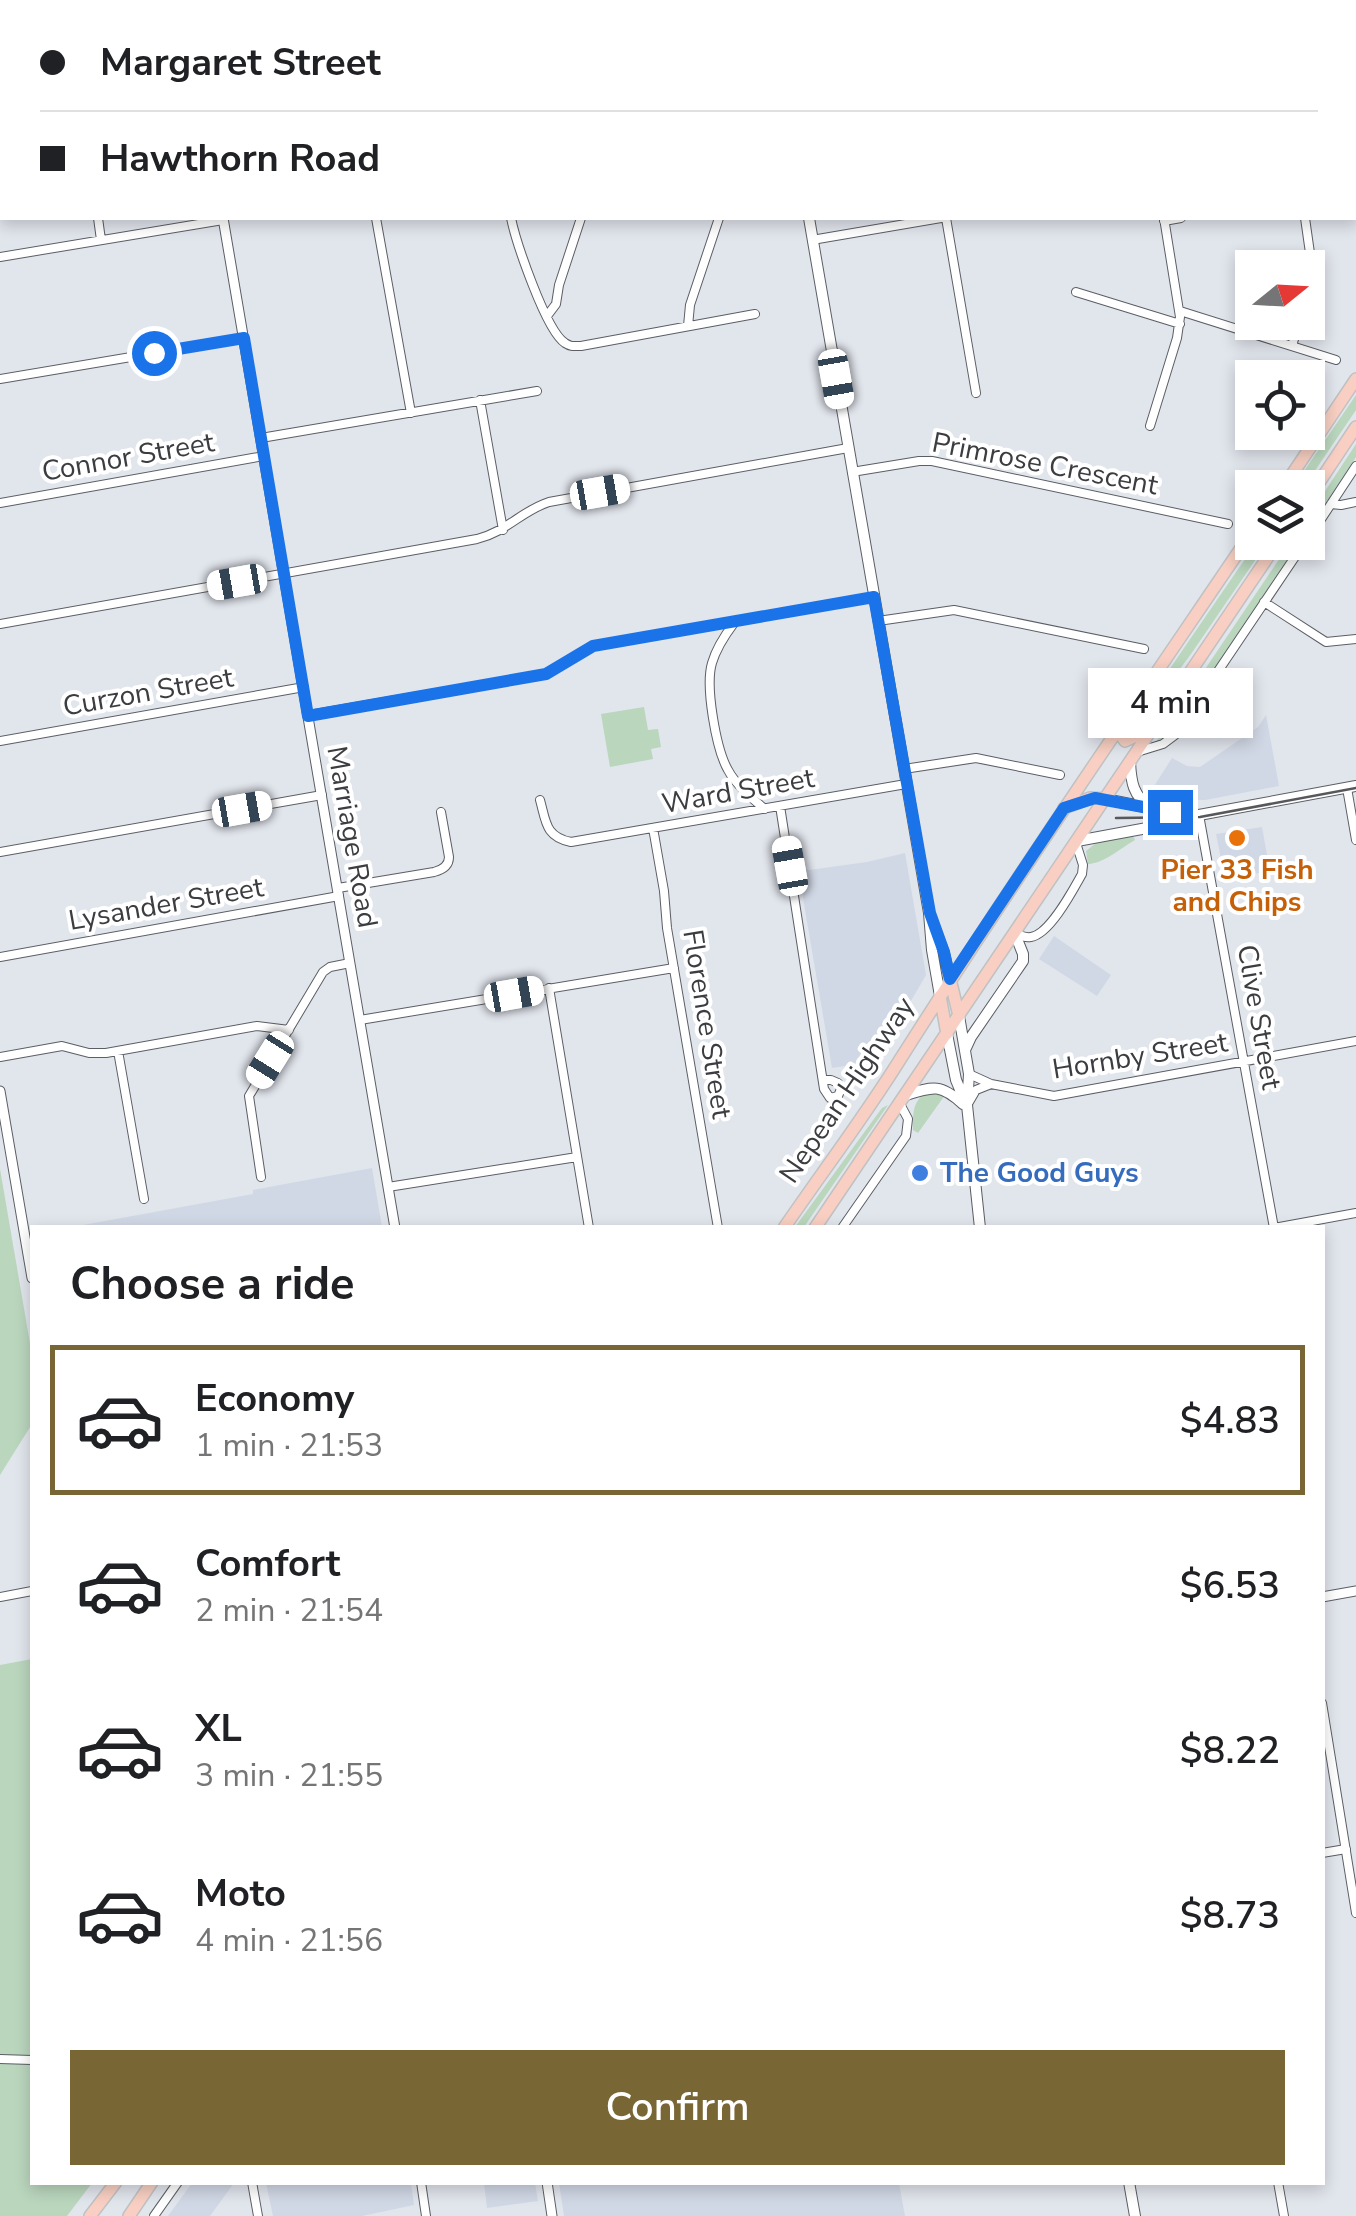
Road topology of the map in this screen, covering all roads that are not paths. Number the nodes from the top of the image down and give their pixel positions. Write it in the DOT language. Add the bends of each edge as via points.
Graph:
graph roads {
  1 [pos="98,220"];
  2 [pos="217,220"];
  3 [pos="223,220"];
  4 [pos="376,220"];
  5 [pos="512,220"];
  6 [pos="580,220"];
  7 [pos="718,220"];
  8 [pos="808,220"];
  9 [pos="931,220"];
  10 [pos="943,220"];
  11 [pos="1164,220"];
  12 [pos="1305,220"];
  13 [pos="102,240"];
  14 [pos="812,240"];
  15 [pos="1310,250"];
  16 [pos="0,257"];
  17 [pos="559,285"];
  18 [pos="1076,292"];
  19 [pos="541,304"];
  20 [pos="1180,310"];
  21 [pos="755,314"];
  22 [pos="546,316"];
  23 [pos="1180,324"];
  24 [pos="691,326"];
  25 [pos="244,338"];
  26 [pos="1294,340"];
  27 [pos="1292,346"];
  28 [pos="1336,360"];
  29 [pos="1356,378"];
  30 [pos="0,380"];
  31 [pos="536,391"];
  32 [pos="976,393"];
  33 [pos="480,400"];
  34 [pos="411,413"];
  35 [pos="1150,426"];
  36 [pos="1356,427"];
  37 [pos="261,438"];
  38 [pos="848,448"];
  39 [pos="264,456"];
  40 [pos="1356,466"];
  41 [pos="1294,470"];
  42 [pos="852,472"];
  43 [pos="1325,474"];
  44 [pos="0,502"];
  45 [pos="1356,502"];
  46 [pos="1331,504"];
  47 [pos="1325,513"];
  48 [pos="1228,524"];
  49 [pos="503,530"];
  50 [pos="1235,557"];
  51 [pos="1266,560"];
  52 [pos="1293,560"];
  53 [pos="284,573"];
  54 [pos="874,597"];
  55 [pos="1264,602"];
  56 [pos="878,621"];
  57 [pos="734,622"];
  58 [pos="0,624"];
  59 [pos="1356,639"];
  60 [pos="1144,649"];
  61 [pos="304,687"];
  62 [pos="308,716"];
  63 [pos="1152,728"];
  64 [pos="1117,730"];
  65 [pos="0,741"];
  66 [pos="1133,757"];
  67 [pos="904,770"];
  68 [pos="1060,775"];
  69 [pos="906,784"];
  70 [pos="1351,787"];
  71 [pos="322,795"];
  72 [pos="1105,799"];
  73 [pos="540,800"];
  74 [pos="780,806"];
  75 [pos="1064,808"];
  76 [pos="1152,808"];
  77 [pos="765,809"];
  78 [pos="441,812"];
  79 [pos="1200,814"];
  80 [pos="653,828"];
  81 [pos="1356,840"];
  82 [pos="1077,842"];
  83 [pos="0,852"];
  84 [pos="338,892"];
  85 [pos="930,913"];
  86 [pos="1015,933"];
  87 [pos="0,956"];
  88 [pos="350,963"];
  89 [pos="674,968"];
  90 [pos="950,979"];
  91 [pos="549,988"];
  92 [pos="940,996"];
  93 [pos="959,1016"];
  94 [pos="360,1020"];
  95 [pos="289,1030"];
  96 [pos="947,1034"];
  97 [pos="1356,1042"];
  98 [pos="118,1051"];
  99 [pos="965,1051"];
  100 [pos="0,1056"];
  101 [pos="1244,1062"];
  102 [pos="968,1074"];
  103 [pos="824,1080"];
  104 [pos="991,1084"];
  105 [pos="880,1090"];
  106 [pos="0,1091"];
  107 [pos="903,1100"];
  108 [pos="967,1108"];
  109 [pos="577,1157"];
  110 [pos="261,1178"];
  111 [pos="388,1187"];
  112 [pos="144,1199"];
  113 [pos="1356,1212"];
  114 [pos="394,1225"];
  115 [pos="588,1225"];
  116 [pos="717,1225"];
  117 [pos="786,1225"];
  118 [pos="817,1225"];
  119 [pos="844,1225"];
  120 [pos="980,1225"];
  121 [pos="1273,1225"];
  122 [pos="1289,1225"];
  123 [pos="30,1266"];
  124 [pos="30,1591"];
  125 [pos="1356,1591"];
  126 [pos="1325,1593"];
  127 [pos="0,1597"];
  128 [pos="1325,1733"];
  129 [pos="1346,1849"];
  130 [pos="1325,1852"];
  131 [pos="1356,1913"];
  132 [pos="0,2059"];
  133 [pos="30,2060"];
  134 [pos="114,2185"];
  135 [pos="150,2185"];
  136 [pos="176,2185"];
  137 [pos="253,2185"];
  138 [pos="421,2185"];
  139 [pos="547,2185"];
  140 [pos="1130,2185"];
  141 [pos="1279,2185"];
  142 [pos="90,2216"];
  143 [pos="129,2216"];
  144 [pos="154,2216"];
  145 [pos="258,2216"];
  146 [pos="426,2216"];
  147 [pos="552,2216"];
  148 [pos="1135,2216"];
  149 [pos="1284,2216"];
  1 -- 13 [label="street"];
  2 -- 13 [label="street"];
  3 -- 25 [label="street, Marriage Road"];
  4 -- 34 [label="street"];
  5 -- 19 [label="street"];
  6 -- 17 [label="street"];
  7 -- 24 [label="street" via="688,314"];
  8 -- 14 [label="main road"];
  9 -- 14 [label="street"];
  10 -- 32 [label="street"];
  11 -- 20 [label="street"];
  12 -- 15 [label="street"];
  13 -- 16 [label="street"];
  14 -- 38 [label="main road"];
  17 -- 19 [label="street"];
  17 -- 22 [label="street"];
  18 -- 23 [label="street"];
  19 -- 22 [label="street"];
  20 -- 23 [label="street"];
  20 -- 27 [label="street"];
  21 -- 24 [label="street"];
  22 -- 24 [label="street" via="574,346"];
  23 -- 35 [label="street"];
  25 -- 30 [label="street"];
  25 -- 37 [label="street, Marriage Road"];
  26 -- 27 [label="street"];
  27 -- 28 [label="street"];
  29 -- 41 [label="highway"];
  31 -- 33 [label="street"];
  33 -- 34 [label="street"];
  33 -- 49 [label="street"];
  34 -- 37 [label="street"];
  36 -- 43 [label="highway"];
  37 -- 39 [label="street, Marriage Road"];
  38 -- 42 [label="main road"];
  38 -- 49 [label="street" via="549,502"];
  39 -- 44 [label="street, Connor Street"];
  39 -- 53 [label="street, Marriage Road"];
  40 -- 46 [label="street"];
  42 -- 48 [label="street, Primrose Crescent" via="932,461"];
  42 -- 54 [label="main road"];
  45 -- 46 [label="street"];
  46 -- 47 [label="street"];
  49 -- 53 [label="street"];
  50 -- 64 [label="highway, Nepean Highway"];
  51 -- 63 [label="highway, Nepean Highway"];
  52 -- 55 [label="street"];
  53 -- 58 [label="street"];
  53 -- 61 [label="street, Marriage Road"];
  54 -- 56 [label="main road"];
  54 -- 57 [label="street"];
  55 -- 59 [label="street" via="1326,642"];
  55 -- 66 [label="street" via="1175,735"];
  56 -- 60 [label="street" via="954,610"];
  56 -- 67 [label="main road"];
  57 -- 62 [label="street" via="593,646 546,674"];
  57 -- 77 [label="street" via="712,662 712,708 728,770"];
  61 -- 62 [label="street, Marriage Road"];
  61 -- 65 [label="street, Curzon Street"];
  62 -- 71 [label="street, Marriage Road"];
  63 -- 64 [label="highway" via="1126,740"];
  63 -- 66 [label="highway, Nepean Highway"];
  64 -- 75 [label="highway, Nepean Highway"];
  66 -- 72 [label="highway, Nepean Highway"];
  66 -- 76 [label="main road" via="1132,788"];
  67 -- 68 [label="street" via="976,758"];
  67 -- 69 [label="main road"];
  69 -- 74 [label="street, Ward Street"];
  69 -- 85 [label="main road"];
  70 -- 79 [label="main road"];
  70 -- 81 [label="street"];
  71 -- 83 [label="street"];
  71 -- 84 [label="street, Marriage Road"];
  72 -- 75 [label="highway"];
  72 -- 76 [label="main road"];
  72 -- 82 [label="highway, Nepean Highway"];
  73 -- 80 [label="street, Ward Street" via="552,835 565,841"];
  74 -- 77 [label="street, Ward Street"];
  74 -- 103 [label="street"];
  75 -- 90 [label="highway, Nepean Highway"];
  76 -- 79 [label="main road"];
  77 -- 80 [label="street, Ward Street"];
  78 -- 84 [label="street, Lysander Street" via="449,858 443,869"];
  79 -- 82 [label="main road"];
  79 -- 101 [label="street, Clive Street"];
  80 -- 89 [label="street, Florence Street"];
  82 -- 86 [label="highway, Nepean Highway"];
  82 -- 86 [label="street" via="1082,874 1049,925 1030,937"];
  84 -- 87 [label="street, Lysander Street"];
  84 -- 88 [label="street, Marriage Road"];
  85 -- 90 [label="main road"];
  85 -- 92 [label="main road"];
  86 -- 93 [label="highway, Nepean Highway"];
  86 -- 99 [label="main road" via="1023,960"];
  88 -- 94 [label="street, Marriage Road"];
  88 -- 95 [label="street" via="324,972"];
  89 -- 91 [label="street"];
  89 -- 116 [label="street, Florence Street"];
  90 -- 92 [label="highway, Nepean Highway"];
  90 -- 93 [label="highway"];
  91 -- 94 [label="street"];
  91 -- 109 [label="street"];
  92 -- 96 [label="highway"];
  92 -- 105 [label="highway, Nepean Highway"];
  93 -- 96 [label="highway, Nepean Highway"];
  93 -- 99 [label="main road"];
  94 -- 111 [label="street, Marriage Road"];
  95 -- 98 [label="street" via="257,1026"];
  95 -- 110 [label="street" via="249,1096"];
  96 -- 107 [label="highway, Nepean Highway"];
  96 -- 108 [label="main road"];
  97 -- 101 [label="street, Hornby Street"];
  98 -- 100 [label="street" via="62,1046"];
  98 -- 112 [label="street"];
  99 -- 102 [label="main road"];
  101 -- 104 [label="street, Hornby Street" via="1054,1096"];
  101 -- 121 [label="street, Clive Street"];
  102 -- 104 [label="street, Hornby Street"];
  102 -- 108 [label="main road"];
  104 -- 108 [label="street" via="980,1087"];
  105 -- 107 [label="highway"];
  105 -- 117 [label="highway, Nepean Highway"];
  106 -- 123 [label="street"];
  107 -- 108 [label="main road" via="942,1088"];
  107 -- 118 [label="highway, Nepean Highway"];
  107 -- 119 [label="street" via="906,1136"];
  108 -- 120 [label="main road"];
  109 -- 111 [label="street"];
  109 -- 115 [label="street"];
  111 -- 114 [label="street, Marriage Road"];
  113 -- 122 [label="street"];
  124 -- 127 [label="street"];
  125 -- 126 [label="street"];
  128 -- 129 [label="street"];
  129 -- 130 [label="street"];
  129 -- 131 [label="street"];
  132 -- 133 [label="street"];
  134 -- 142 [label="highway"];
  135 -- 143 [label="highway"];
  136 -- 144 [label="street"];
  137 -- 145 [label="street"];
  138 -- 146 [label="street"];
  139 -- 147 [label="street"];
  140 -- 148 [label="main road"];
  141 -- 149 [label="street"];
}
